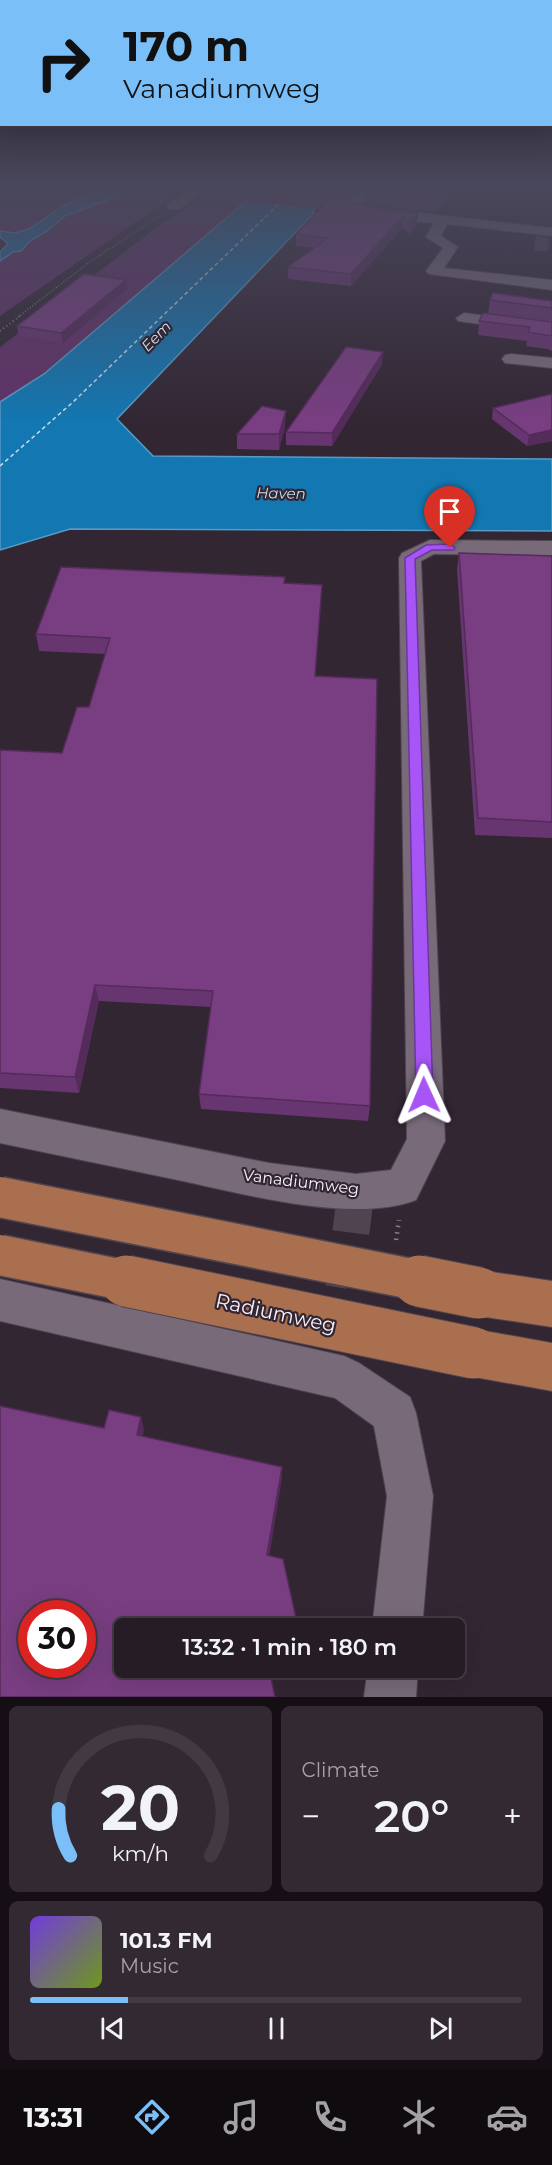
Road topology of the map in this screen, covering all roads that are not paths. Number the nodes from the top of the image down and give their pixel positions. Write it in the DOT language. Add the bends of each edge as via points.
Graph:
graph roads {
  1 [pos="439,264"];
  2 [pos="552,285"];
  3 [pos="464,318"];
  4 [pos="552,329"];
  5 [pos="511,359"];
  6 [pos="552,363"];
  7 [pos="552,548"];
  8 [pos="0,1126"];
  9 [pos="0,1197"];
  10 [pos="0,1255"];
  11 [pos="0,1300"];
  12 [pos="552,1304"];
  13 [pos="552,1367"];
  14 [pos="398,1618"];
  15 [pos="392,1678"];
  16 [pos="390,1697"];
  1 -- 2 [label="street" via="434,271"];
  3 -- 4 [label="street"];
  5 -- 6 [label="street"];
  7 -- 8 [label="street, Vanadiumweg" via="430,547 410,558 426,1141 402,1187 356,1192 269,1181"];
  9 -- 12 [label="main road, bridge" via="479,1293"];
  10 -- 13 [label="main road, Radiumweg, bridge"];
  11 -- 14 [label="street" via="344,1378 394,1413 410,1496"];
  15 -- 16 [label="street"];
}
